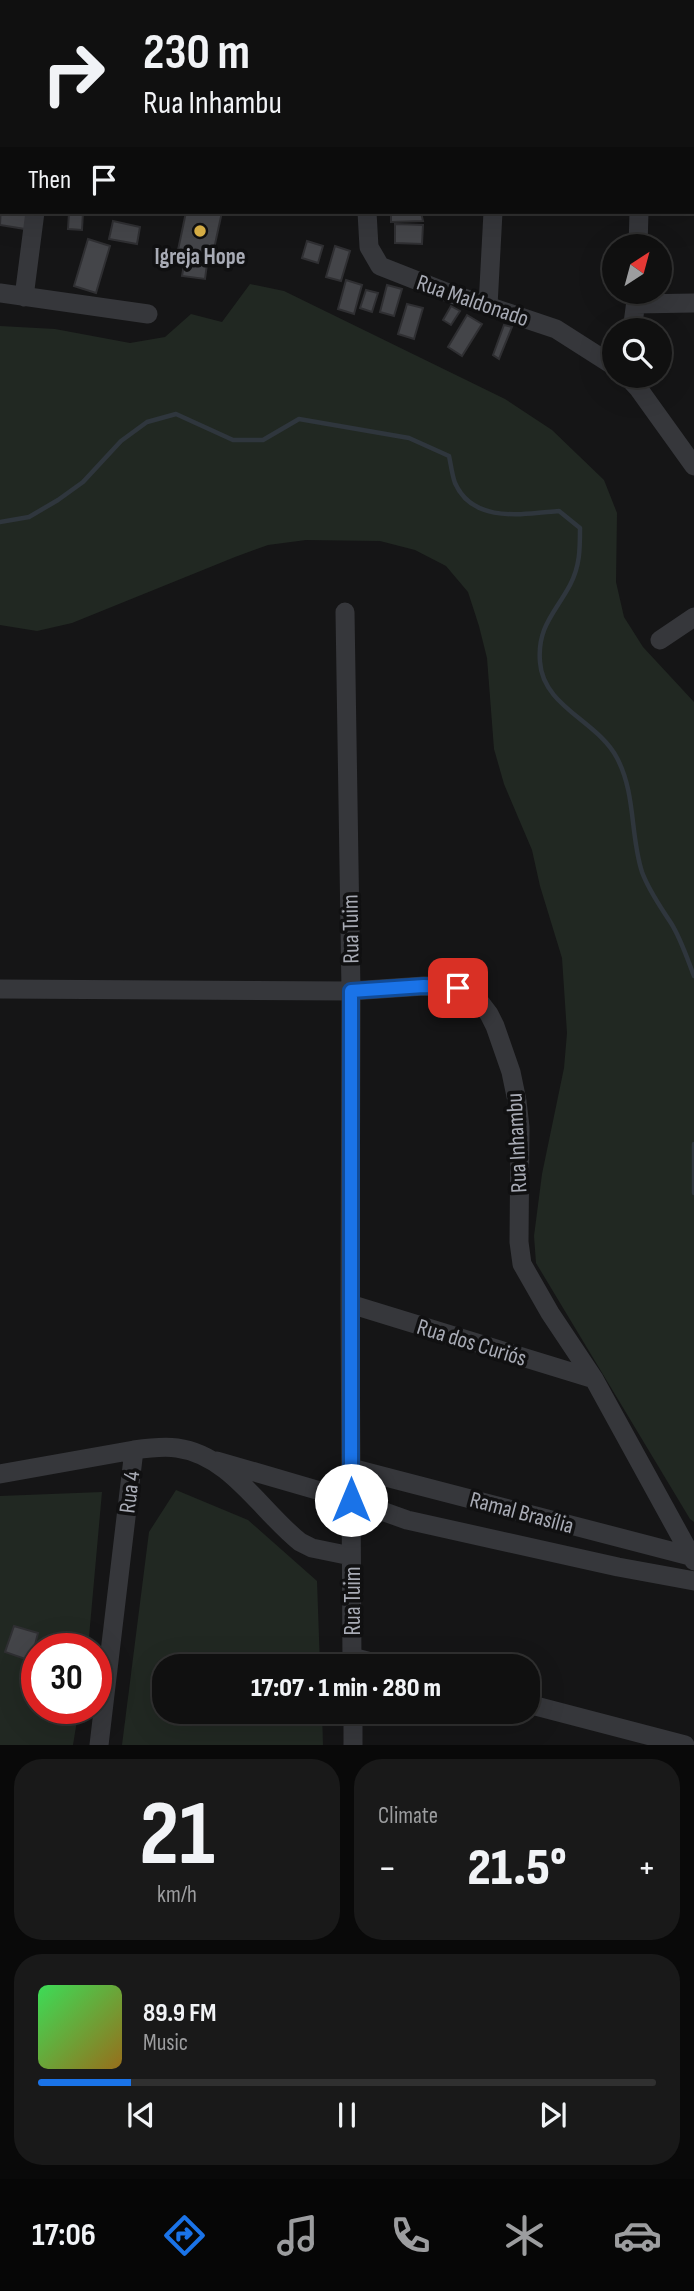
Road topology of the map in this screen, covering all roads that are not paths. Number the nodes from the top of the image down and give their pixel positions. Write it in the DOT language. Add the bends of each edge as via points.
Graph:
graph roads {
  1 [pos="35,214"];
  2 [pos="362,214"];
  3 [pos="493,214"];
  4 [pos="639,214"];
  5 [pos="638,234"];
  6 [pos="0,293"];
  7 [pos="24,297"];
  8 [pos="672,301"];
  9 [pos="694,303"];
  10 [pos="488,306"];
  11 [pos="148,314"];
  12 [pos="602,358"];
  13 [pos="638,388"];
  14 [pos="694,466"];
  15 [pos="345,612"];
  16 [pos="694,617"];
  17 [pos="660,640"];
  18 [pos="0,989"];
  19 [pos="351,991"];
  20 [pos="350,1304"];
  21 [pos="594,1379"];
  22 [pos="134,1450"];
  23 [pos="212,1459"];
  24 [pos="351,1468"];
  25 [pos="0,1474"];
  26 [pos="351,1500"];
  27 [pos="351,1556"];
  28 [pos="693,1558"];
  29 [pos="694,1581"];
  30 [pos="352,1654"];
  31 [pos="540,1707"];
  32 [pos="353,1724"];
  33 [pos="99,1745"];
  34 [pos="353,1745"];
  35 [pos="685,1745"];
  1 -- 7 [label="street"];
  2 -- 10 [label="street, Rua Maldonado" via="369,247 380,266"];
  3 -- 10 [label="street"];
  4 -- 5 [label="street"];
  6 -- 7 [label="street"];
  7 -- 11 [label="street"];
  8 -- 9 [label="street"];
  10 -- 12 [label="street, Rua Maldonado" via="556,328"];
  13 -- 14 [label="street"];
  15 -- 19 [label="street, Rua Tuim"];
  16 -- 17 [label="street"];
  18 -- 19 [label="street, Rua Inhambu"];
  19 -- 20 [label="street, Rua Tuim"];
  19 -- 21 [label="street, Rua Inhambu" via="452,987 476,997 489,1014 511,1072 520,1127 519,1255"];
  20 -- 21 [label="street, Rua dos Curiós"];
  20 -- 24 [label="street, Rua Tuim"];
  21 -- 28 [label="street, Rua Inhambu"];
  22 -- 23 [label="street, Rua 4" via="174,1447"];
  22 -- 25 [label="street"];
  22 -- 33 [label="street, Rua 4"];
  23 -- 26 [label="street, Ramal Brasília"];
  23 -- 27 [label="street, Rua 4" via="300,1542"];
  24 -- 26 [label="street, Rua Tuim"];
  24 -- 28 [label="street, Ramal Brasília"];
  26 -- 27 [label="street, Rua Tuim"];
  26 -- 29 [label="street, Ramal Brasília" via="407,1520"];
  27 -- 30 [label="street, Rua Tuim"];
  31 -- 35 [label="street"];
  32 -- 34 [label="street"];
}
